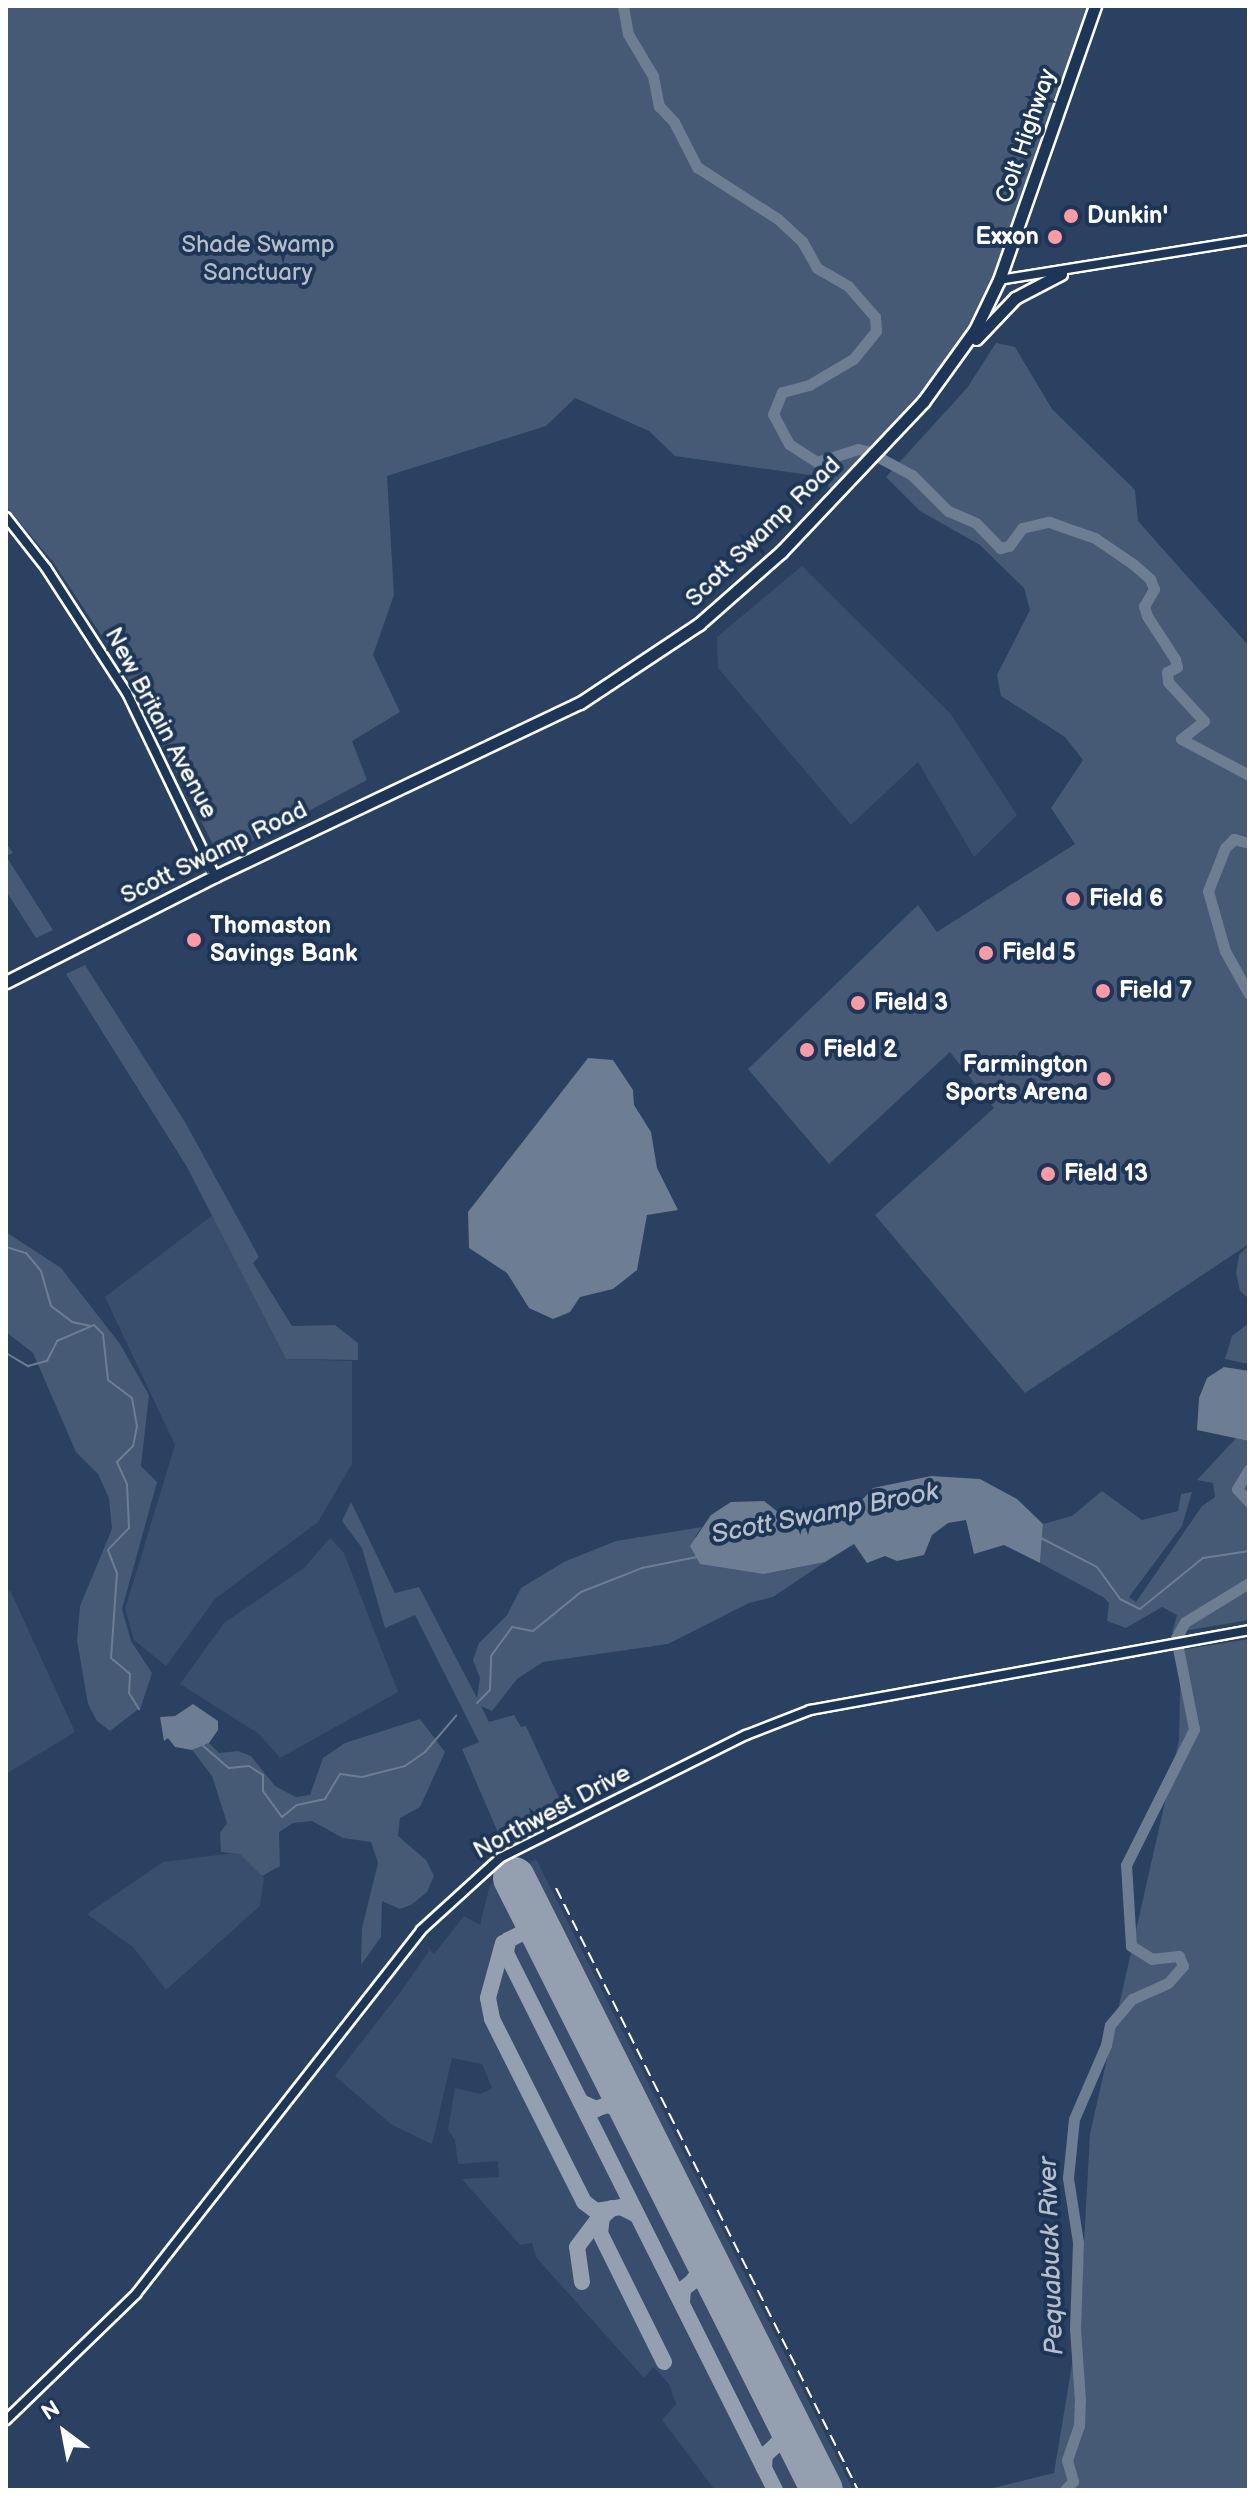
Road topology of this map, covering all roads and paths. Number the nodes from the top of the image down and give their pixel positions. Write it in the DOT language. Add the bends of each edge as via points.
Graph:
graph roads {
  1 [pos="1095,6"];
  2 [pos="1249,240"];
  3 [pos="1061,274"];
  4 [pos="999,280"];
  5 [pos="952,367"];
  6 [pos="6,517"];
  7 [pos="215,876"];
  8 [pos="6,982"];
  9 [pos="1249,1630"];
  10 [pos="6,2420"];
  1 -- 4 [label="highway, Colt Highway"];
  2 -- 3 [label="main road"];
  3 -- 4 [label="main road"];
  3 -- 5 [label="highway" via="1005,306"];
  4 -- 5 [label="highway, Scott Swamp Road"];
  5 -- 7 [label="highway, Scott Swamp Road" via="781,552 699,624 580,703"];
  6 -- 7 [label="main road, New Britain Avenue" via="46,568 127,693"];
  7 -- 8 [label="highway, Scott Swamp Road"];
  9 -- 10 [label="main road, Northwest Drive" via="859,1698 801,1713 722,1746 488,1866 421,1930 136,2294"];
}
